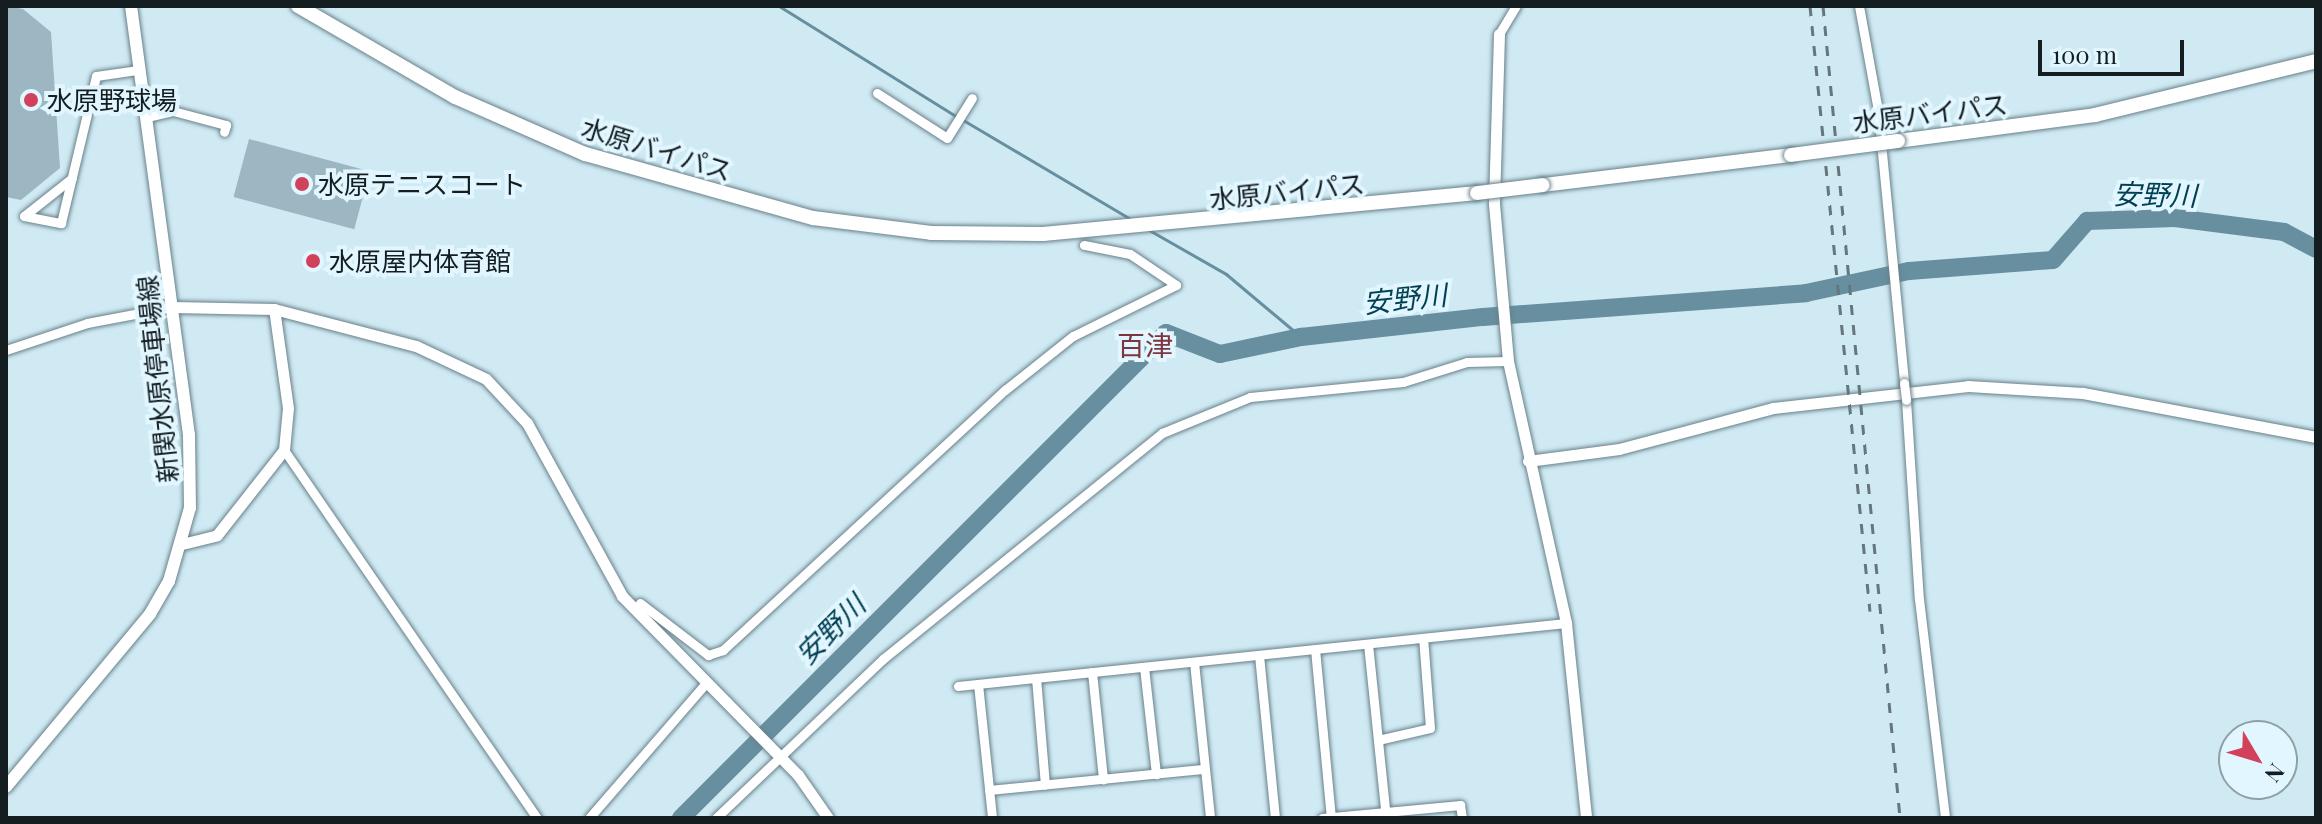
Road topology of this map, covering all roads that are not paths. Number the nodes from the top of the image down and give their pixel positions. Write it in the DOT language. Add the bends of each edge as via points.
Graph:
graph roads {
  1 [pos="131,6"];
  2 [pos="298,6"];
  3 [pos="1516,6"];
  4 [pos="1859,6"];
  5 [pos="1499,38"];
  6 [pos="2316,61"];
  7 [pos="137,70"];
  8 [pos="877,93"];
  9 [pos="972,98"];
  10 [pos="147,117"];
  11 [pos="224,132"];
  12 [pos="72,178"];
  13 [pos="1084,245"];
  14 [pos="172,307"];
  15 [pos="274,309"];
  16 [pos="6,350"];
  17 [pos="1508,361"];
  18 [pos="2316,437"];
  19 [pos="284,450"];
  20 [pos="1528,461"];
  21 [pos="182,544"];
  22 [pos="640,603"];
  23 [pos="1566,623"];
  24 [pos="1423,638"];
  25 [pos="1368,644"];
  26 [pos="1315,649"];
  27 [pos="1259,655"];
  28 [pos="1194,662"];
  29 [pos="1144,667"];
  30 [pos="1092,672"];
  31 [pos="1036,678"];
  32 [pos="978,684"];
  33 [pos="958,686"];
  34 [pos="710,688"];
  35 [pos="1378,740"];
  36 [pos="775,752"];
  37 [pos="1205,769"];
  38 [pos="1156,774"];
  39 [pos="1103,779"];
  40 [pos="1045,785"];
  41 [pos="6,787"];
  42 [pos="989,790"];
  43 [pos="1386,815"];
  44 [pos="537,818"];
  45 [pos="589,818"];
  46 [pos="716,818"];
  47 [pos="828,818"];
  48 [pos="992,818"];
  49 [pos="1210,818"];
  50 [pos="1275,818"];
  51 [pos="1322,818"];
  52 [pos="1331,818"];
  53 [pos="1462,818"];
  54 [pos="1586,818"];
  55 [pos="1945,818"];
  1 -- 7 [label="main road, 新関水原停車場線"];
  2 -- 6 [label="highway, 水原バイパス, bridge" via="515,125 678,184 813,218 931,233 1043,234 1284,217 1791,155 2095,115"];
  3 -- 5 [label="street"];
  4 -- 55 [label="street, bridge" via="1889,215 1919,599"];
  5 -- 17 [label="street" via="1498,248"];
  7 -- 10 [label="main road, 新関水原停車場線"];
  7 -- 12 [label="street" via="96,76"];
  8 -- 9 [label="street" via="947,138"];
  10 -- 11 [label="street" via="173,111 226,125"];
  10 -- 14 [label="main road, 新関水原停車場線"];
  12 -- 12 [label="street" via="61,223 24,216 36,207"];
  13 -- 22 [label="street" via="1130,254 1176,285 1073,336 1005,390 723,650 704,653"];
  14 -- 15 [label="street"];
  14 -- 16 [label="street" via="87,323"];
  14 -- 21 [label="main road, 新関水原停車場線" via="192,471"];
  15 -- 19 [label="street" via="288,408"];
  15 -- 34 [label="street" via="464,362 509,398 622,596"];
  17 -- 20 [label="street"];
  17 -- 36 [label="street" via="1467,362 1403,382 1250,397 1162,433"];
  18 -- 20 [label="street" via="2083,393 1968,386 1773,408 1619,449"];
  19 -- 21 [label="street" via="217,535"];
  19 -- 44 [label="street"];
  20 -- 23 [label="street"];
  21 -- 41 [label="main road, 新関水原停車場線" via="150,614"];
  23 -- 24 [label="street"];
  23 -- 54 [label="street"];
  24 -- 25 [label="street"];
  24 -- 35 [label="street" via="1430,728"];
  25 -- 26 [label="street"];
  25 -- 35 [label="street"];
  26 -- 27 [label="street"];
  26 -- 52 [label="street"];
  27 -- 28 [label="street"];
  27 -- 50 [label="street"];
  28 -- 29 [label="street"];
  28 -- 37 [label="street"];
  29 -- 30 [label="street"];
  29 -- 38 [label="street"];
  30 -- 31 [label="street"];
  30 -- 39 [label="street"];
  31 -- 32 [label="street"];
  31 -- 40 [label="street"];
  32 -- 33 [label="street"];
  32 -- 42 [label="street"];
  34 -- 36 [label="street"];
  34 -- 45 [label="street"];
  35 -- 43 [label="street"];
  36 -- 46 [label="street"];
  36 -- 47 [label="street"];
  37 -- 38 [label="street"];
  37 -- 49 [label="street"];
  38 -- 39 [label="street"];
  39 -- 40 [label="street"];
  40 -- 42 [label="street"];
  42 -- 48 [label="street"];
  43 -- 52 [label="street"];
  43 -- 53 [label="street" via="1460,805"];
  51 -- 52 [label="street"];
}
